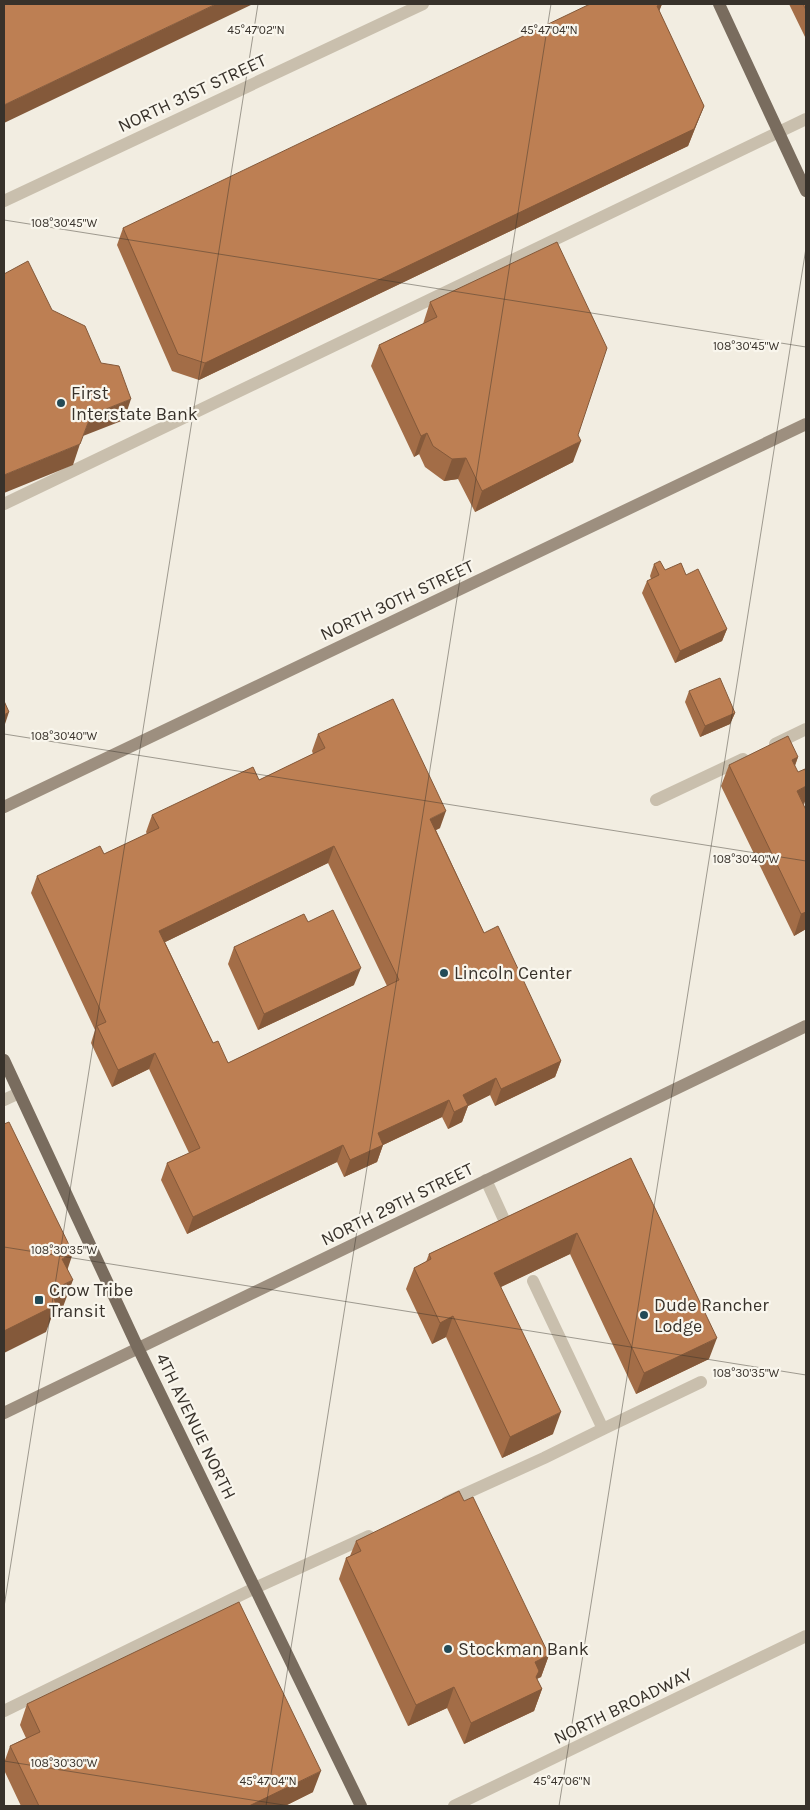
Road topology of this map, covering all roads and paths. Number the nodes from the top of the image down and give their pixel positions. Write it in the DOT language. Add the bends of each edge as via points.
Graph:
graph roads {
  1 [pos="423,4"];
  2 [pos="719,4"];
  3 [pos="806,119"];
  4 [pos="778,133"];
  5 [pos="806,191"];
  6 [pos="4,201"];
  7 [pos="806,424"];
  8 [pos="4,504"];
  9 [pos="806,729"];
  10 [pos="656,800"];
  11 [pos="4,807"];
  12 [pos="806,1026"];
  13 [pos="4,1060"];
  14 [pos="19,1093"];
  15 [pos="4,1100"];
  16 [pos="486,1180"];
  17 [pos="506,1224"];
  18 [pos="533,1281"];
  19 [pos="138,1348"];
  20 [pos="701,1382"];
  21 [pos="4,1413"];
  22 [pos="603,1429"];
  23 [pos="438,1506"];
  24 [pos="378,1532"];
  25 [pos="255,1588"];
  26 [pos="806,1636"];
  27 [pos="4,1710"];
  28 [pos="361,1806"];
  29 [pos="454,1806"];
  1 -- 6 [label="street, NORTH 31ST STREET"];
  2 -- 4 [label="main road"];
  3 -- 4 [label="street"];
  4 -- 5 [label="main road"];
  4 -- 8 [label="street"];
  7 -- 11 [label="street, NORTH 30TH STREET"];
  9 -- 10 [label="street"];
  12 -- 16 [label="street, NORTH 29TH STREET"];
  13 -- 14 [label="main road, 4TH AVENUE NORTH"];
  14 -- 15 [label="street"];
  14 -- 19 [label="main road, 4TH AVENUE NORTH"];
  16 -- 17 [label="street"];
  16 -- 19 [label="street, NORTH 29TH STREET"];
  18 -- 22 [label="street"];
  19 -- 21 [label="street, NORTH 29TH STREET"];
  19 -- 25 [label="main road, 4TH AVENUE NORTH"];
  20 -- 22 [label="street"];
  22 -- 23 [label="street"];
  24 -- 25 [label="street"];
  25 -- 27 [label="street"];
  25 -- 28 [label="main road, 4TH AVENUE NORTH"];
  26 -- 29 [label="street, NORTH BROADWAY"];
}
